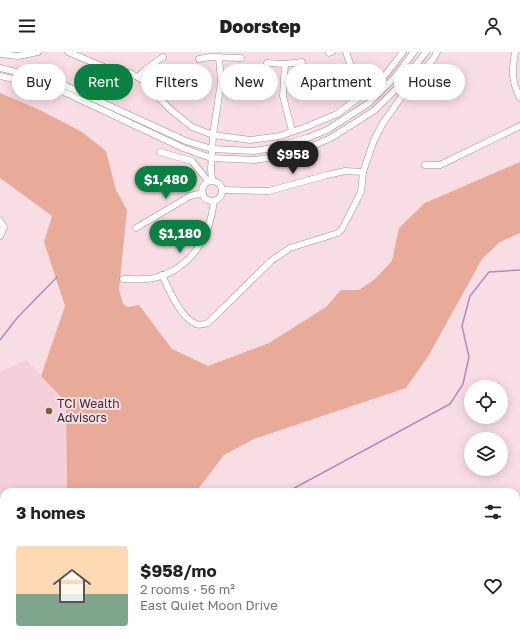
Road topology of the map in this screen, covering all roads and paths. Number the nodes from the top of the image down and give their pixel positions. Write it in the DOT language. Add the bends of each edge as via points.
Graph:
graph roads {
  1 [pos="38,52"];
  2 [pos="68,52"];
  3 [pos="346,52"];
  4 [pos="403,52"];
  5 [pos="414,52"];
  6 [pos="426,52"];
  7 [pos="437,52"];
  8 [pos="515,52"];
  9 [pos="0,54"];
  10 [pos="219,56"];
  11 [pos="163,57"];
  12 [pos="241,58"];
  13 [pos="199,59"];
  14 [pos="302,62"];
  15 [pos="267,63"];
  16 [pos="285,64"];
  17 [pos="350,64"];
  18 [pos="0,68"];
  19 [pos="386,72"];
  20 [pos="0,76"];
  21 [pos="138,77"];
  22 [pos="520,98"];
  23 [pos="355,100"];
  24 [pos="520,126"];
  25 [pos="292,132"];
  26 [pos="213,135"];
  27 [pos="212,149"];
  28 [pos="160,152"];
  29 [pos="211,158"];
  30 [pos="425,165"];
  31 [pos="363,172"];
  32 [pos="210,181"];
  33 [pos="222,190"];
  34 [pos="202,193"];
  35 [pos="214,201"];
  36 [pos="0,221"];
  37 [pos="136,228"];
  38 [pos="0,236"];
  39 [pos="162,275"];
  40 [pos="123,279"];
  1 -- 9 [label="street" via="18,56"];
  2 -- 21 [label="street" via="104,67"];
  3 -- 17 [label="street"];
  4 -- 19 [label="street"];
  5 -- 27 [label="street" via="394,78 369,103 327,130 307,138 254,151"];
  6 -- 29 [label="street" via="401,84 375,110 331,138 305,149 274,157 255,160"];
  7 -- 31 [label="street" via="383,123"];
  8 -- 22 [label="street" via="512,76"];
  10 -- 12 [label="street"];
  10 -- 13 [label="street"];
  10 -- 26 [label="street" via="222,82"];
  11 -- 21 [label="street" via="146,68"];
  14 -- 16 [label="street"];
  15 -- 16 [label="street"];
  16 -- 25 [label="street" via="283,96"];
  18 -- 27 [label="street" via="66,86 186,141"];
  20 -- 29 [label="street" via="64,92 183,148"];
  21 -- 26 [label="street" via="146,82 181,119 192,127"];
  23 -- 25 [label="street" via="337,114"];
  24 -- 30 [label="street" via="440,165"];
  25 -- 26 [label="street" via="250,140"];
  26 -- 27 [label="street"];
  27 -- 29 [label="street"];
  28 -- 32 [label="street" via="192,162"];
  29 -- 32 [label="street"];
  31 -- 33 [label="street" via="327,175 269,191"];
  31 -- 39 [label="street" via="361,192 338,233 290,248 271,261 201,327 175,302"];
  32 -- 33 [label="street" via="220,184"];
  32 -- 34 [label="street" via="203,186"];
  33 -- 35 [label="street" via="219,198"];
  34 -- 35 [label="street"];
  34 -- 37 [label="street" via="190,196"];
  35 -- 39 [label="street" via="209,227 196,251"];
  36 -- 38 [label="street" via="4,227"];
  39 -- 40 [label="street" via="153,278"];
}
